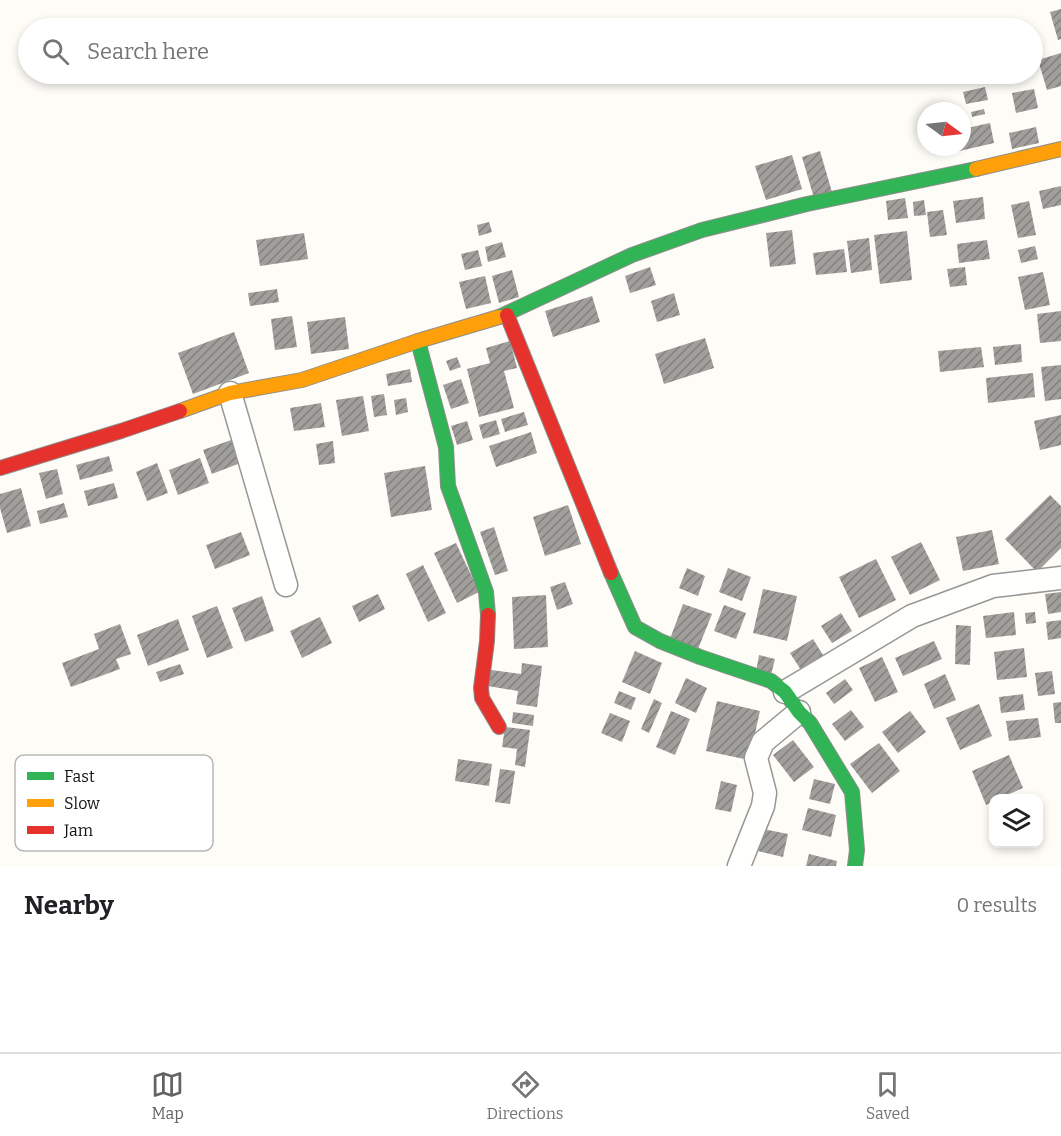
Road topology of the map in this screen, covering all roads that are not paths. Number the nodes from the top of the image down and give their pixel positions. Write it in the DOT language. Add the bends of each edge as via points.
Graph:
graph roads {
  1 [pos="1061,151"];
  2 [pos="507,315"];
  3 [pos="418,341"];
  4 [pos="230,393"];
  5 [pos="0,468"];
  6 [pos="1061,578"];
  7 [pos="286,585"];
  8 [pos="785,692"];
  9 [pos="799,712"];
  10 [pos="499,727"];
  11 [pos="738,866"];
  12 [pos="855,866"];
  1 -- 2 [label="street" via="702,230 632,255"];
  2 -- 3 [label="street"];
  2 -- 8 [label="street" via="635,627 700,657 771,681"];
  3 -- 4 [label="street" via="302,380"];
  3 -- 10 [label="street" via="446,447 448,486 486,592 487,631 481,688 482,698"];
  4 -- 5 [label="street" via="121,432"];
  4 -- 7 [label="street"];
  6 -- 8 [label="street" via="993,586 912,616"];
  8 -- 9 [label="street"];
  9 -- 11 [label="street" via="763,742 756,758 765,793 763,806"];
  9 -- 12 [label="street" via="810,723 852,792"];
}
